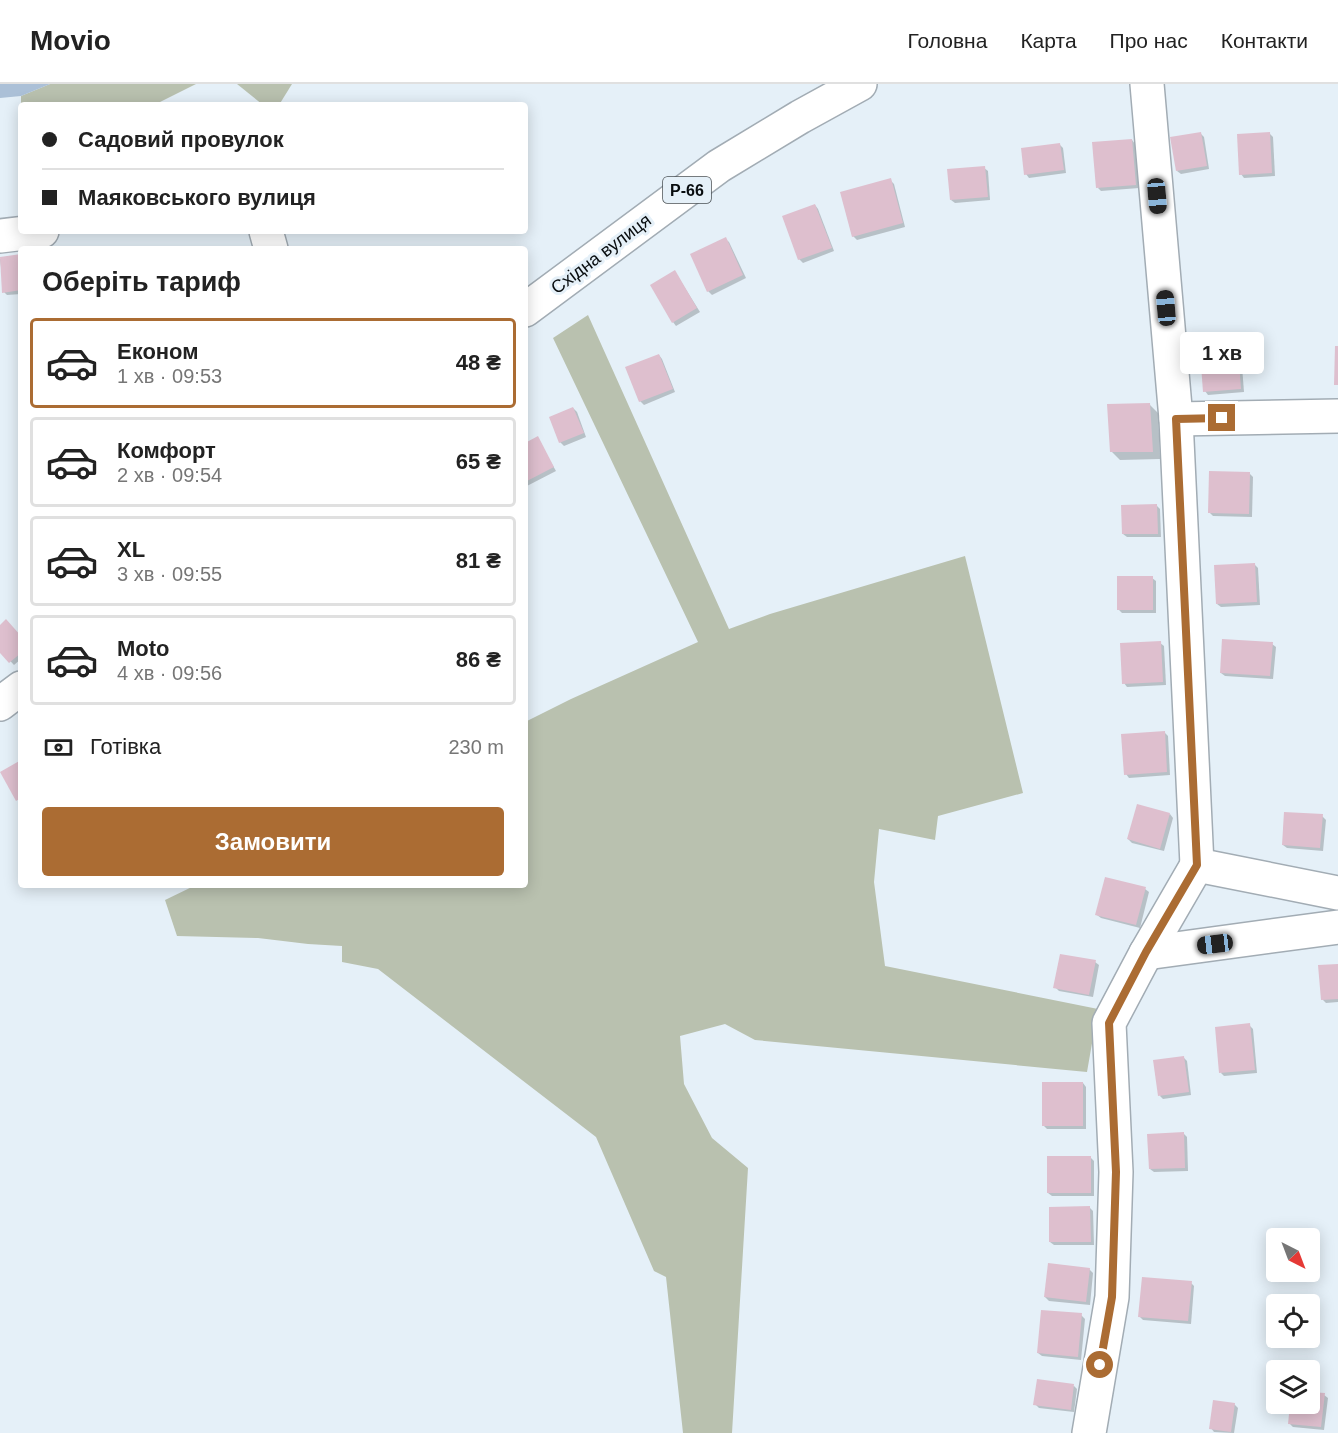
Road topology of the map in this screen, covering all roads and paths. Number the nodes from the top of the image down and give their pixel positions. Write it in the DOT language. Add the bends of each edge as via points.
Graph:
graph roads {
  1 [pos="860,84"];
  2 [pos="1147,84"];
  3 [pos="18,234"];
  4 [pos="0,236"];
  5 [pos="528,308"];
  6 [pos="1338,416"];
  7 [pos="1176,419"];
  8 [pos="18,690"];
  9 [pos="0,704"];
  10 [pos="1197,865"];
  11 [pos="1338,893"];
  12 [pos="1338,927"];
  13 [pos="1146,952"];
  14 [pos="1089,1433"];
  1 -- 5 [label="street, Східна вулиця / Р-66" via="719,166"];
  2 -- 7 [label="street"];
  3 -- 4 [label="street"];
  6 -- 7 [label="street"];
  7 -- 10 [label="street"];
  8 -- 9 [label="street"];
  10 -- 11 [label="street"];
  10 -- 13 [label="street"];
  12 -- 13 [label="street"];
  13 -- 14 [label="street" via="1109,1023 1116,1172 1112,1297"];
}
